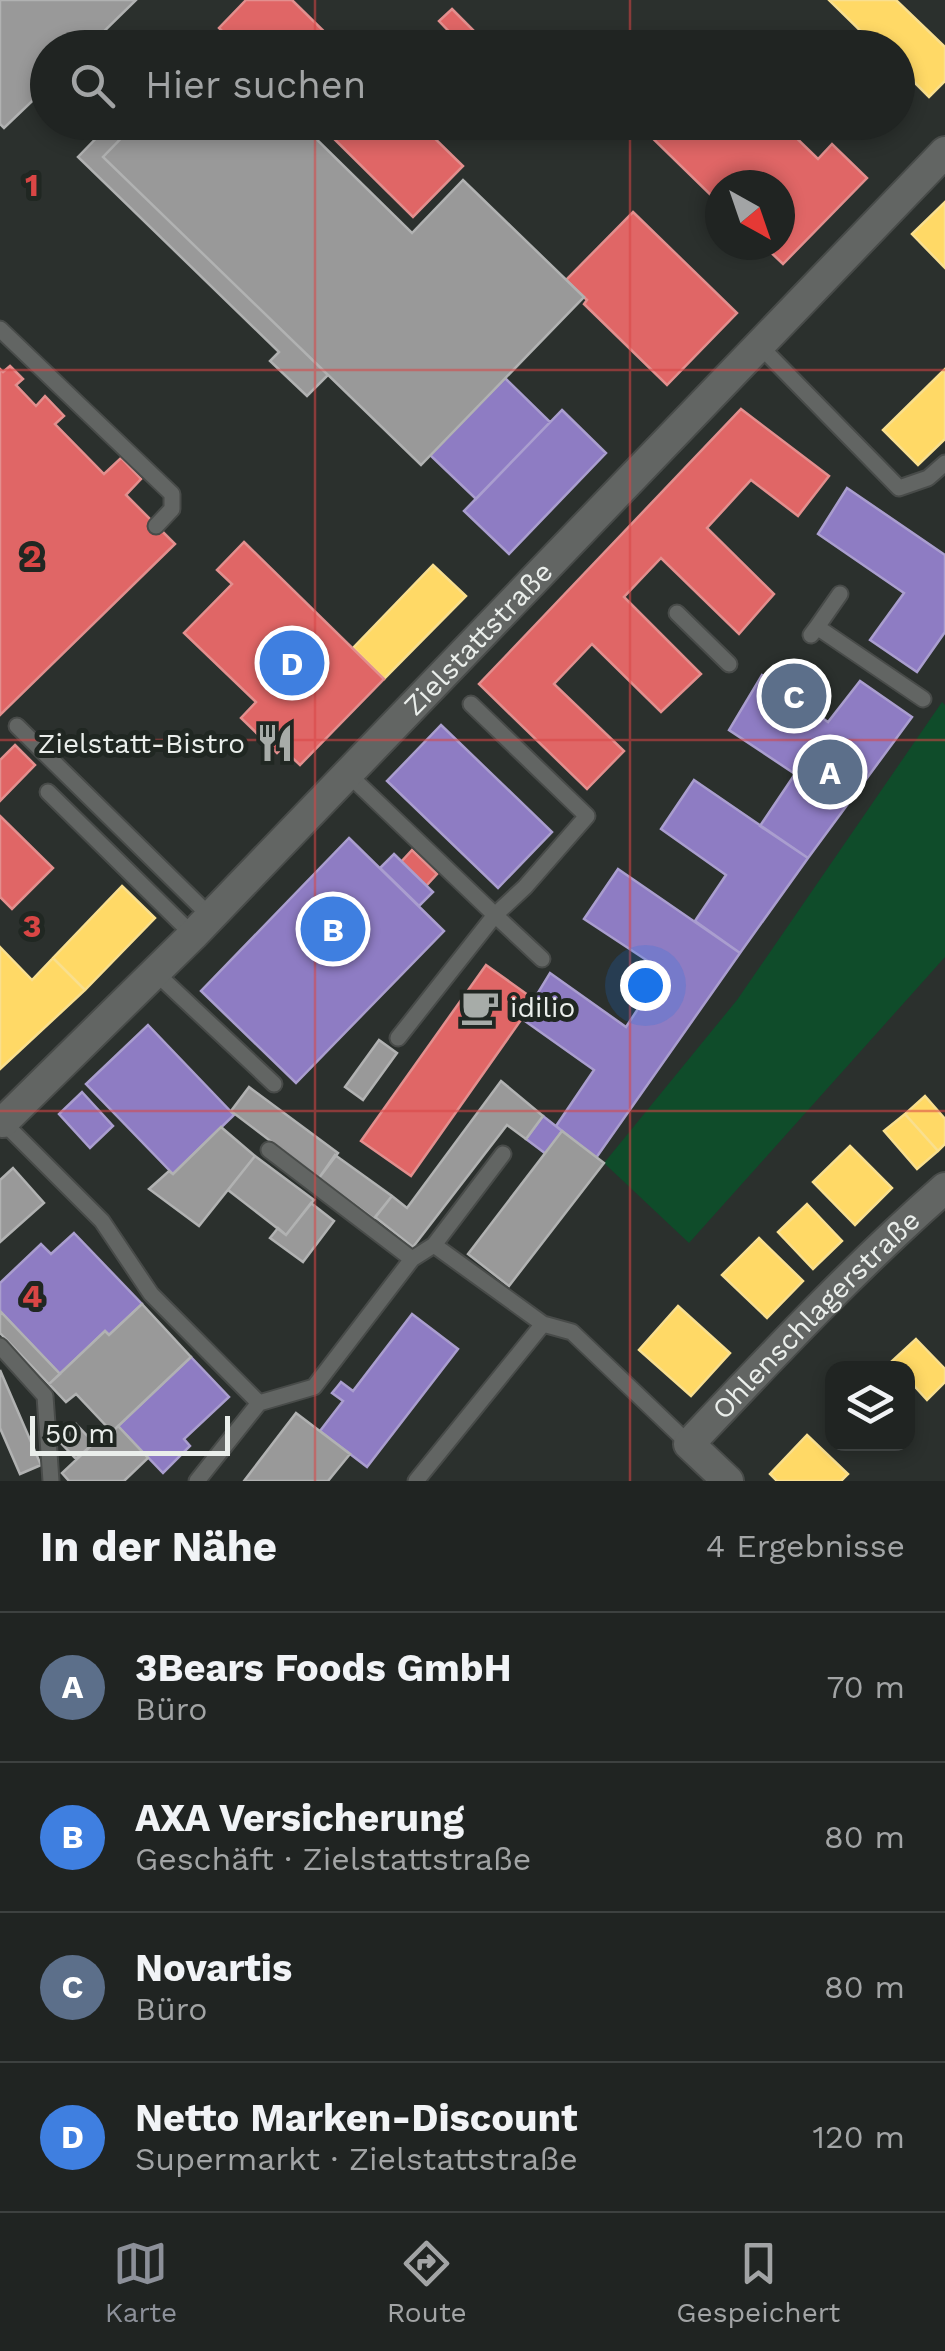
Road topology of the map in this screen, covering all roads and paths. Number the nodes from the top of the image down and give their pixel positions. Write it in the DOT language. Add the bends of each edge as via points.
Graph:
graph roads {
  1 [pos="945,152"];
  2 [pos="0,328"];
  3 [pos="758,344"];
  4 [pos="945,463"];
  5 [pos="156,526"];
  6 [pos="840,594"];
  7 [pos="677,613"];
  8 [pos="729,664"];
  9 [pos="923,699"];
  10 [pos="471,704"];
  11 [pos="17,726"];
  12 [pos="348,774"];
  13 [pos="48,792"];
  14 [pos="495,914"];
  15 [pos="202,926"];
  16 [pos="542,959"];
  17 [pos="156,973"];
  18 [pos="398,1038"];
  19 [pos="274,1084"];
  20 [pos="3,1122"];
  21 [pos="268,1150"];
  22 [pos="502,1154"];
  23 [pos="945,1188"];
  24 [pos="434,1245"];
  25 [pos="412,1259"];
  26 [pos="543,1324"];
  27 [pos="0,1346"];
  28 [pos="259,1403"];
  29 [pos="689,1444"];
  30 [pos="51,1481"];
  31 [pos="197,1481"];
  32 [pos="416,1481"];
  33 [pos="728,1481"];
  1 -- 3 [label="street, Zielstattstraße"];
  2 -- 5 [label="lane" via="172,494 172,508"];
  3 -- 4 [label="lane" via="899,488 928,478"];
  3 -- 12 [label="street, Zielstattstraße"];
  6 -- 9 [label="lane" via="814,631"];
  7 -- 8 [label="lane"];
  10 -- 14 [label="lane" via="587,816"];
  11 -- 15 [label="lane"];
  12 -- 14 [label="lane"];
  12 -- 15 [label="street, Zielstattstraße"];
  13 -- 15 [label="lane"];
  14 -- 16 [label="lane"];
  14 -- 18 [label="lane"];
  15 -- 17 [label="street, Zielstattstraße"];
  17 -- 19 [label="lane"];
  17 -- 20 [label="street, Zielstattstraße"];
  20 -- 28 [label="lane" via="102,1221 151,1294"];
  21 -- 25 [label="lane"];
  22 -- 24 [label="lane"];
  23 -- 29 [label="street, Ohlenschlagerstraße"];
  24 -- 25 [label="lane"];
  24 -- 26 [label="lane"];
  25 -- 28 [label="lane" via="314,1387"];
  26 -- 29 [label="lane" via="572,1332"];
  26 -- 32 [label="lane"];
  27 -- 30 [label="lane" via="45,1396"];
  28 -- 31 [label="lane"];
  29 -- 33 [label="street"];
}
